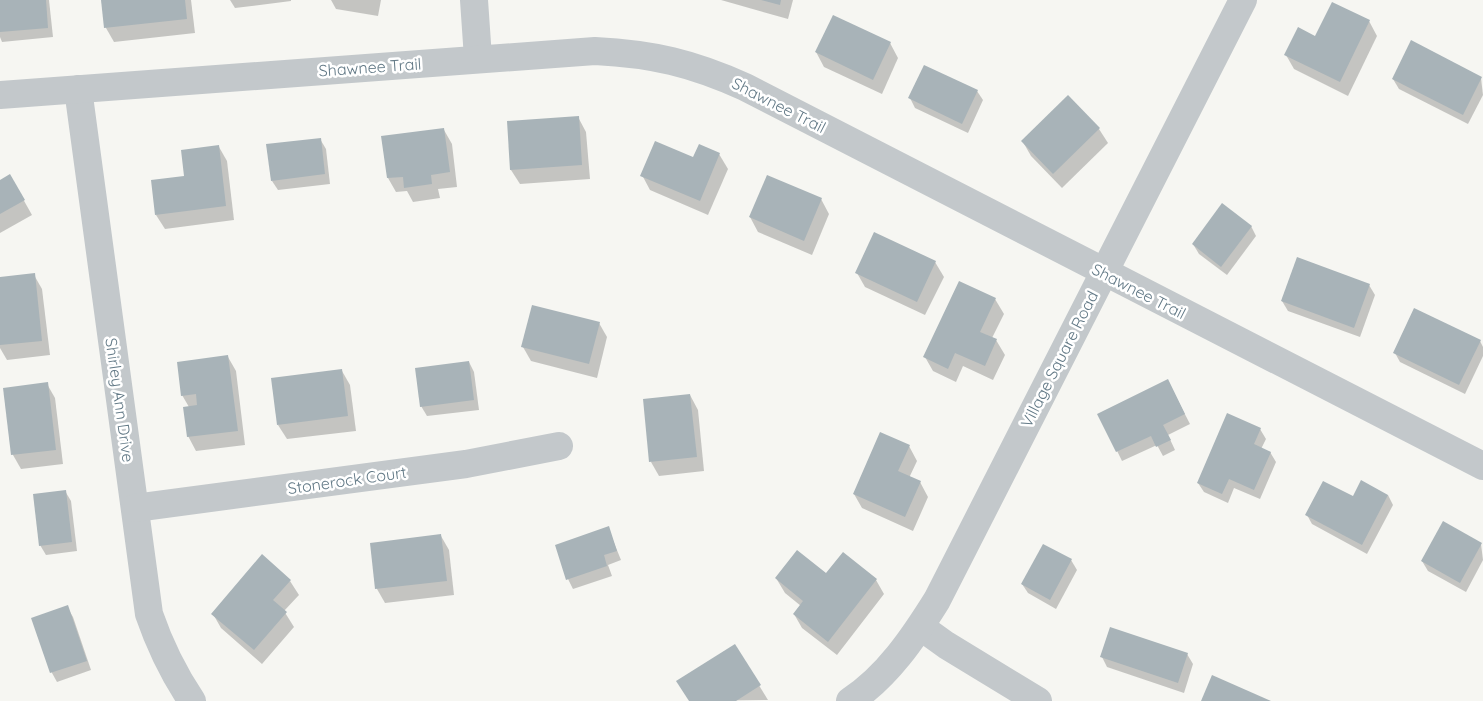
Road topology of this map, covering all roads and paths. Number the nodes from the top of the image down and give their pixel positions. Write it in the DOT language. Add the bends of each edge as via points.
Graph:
graph roads {
  1 [pos="474,0"];
  2 [pos="1243,0"];
  3 [pos="478,58"];
  4 [pos="78,89"];
  5 [pos="0,95"];
  6 [pos="1103,273"];
  7 [pos="559,446"];
  8 [pos="1483,466"];
  9 [pos="135,508"];
  10 [pos="920,627"];
  11 [pos="192,701"];
  12 [pos="850,701"];
  13 [pos="1038,701"];
  1 -- 3 [label="street"];
  2 -- 6 [label="street, Village Square Road"];
  3 -- 4 [label="street, Shawnee Trail"];
  3 -- 6 [label="street, Shawnee Trail" via="605,51 672,60 710,71"];
  4 -- 5 [label="street, Shawnee Trail"];
  4 -- 9 [label="street, Shirley Ann Drive"];
  6 -- 8 [label="street, Shawnee Trail"];
  6 -- 10 [label="street, Village Square Road" via="937,600"];
  7 -- 9 [label="street, Stonerock Court" via="466,464"];
  9 -- 11 [label="street, Shirley Ann Drive" via="149,614 174,675"];
  10 -- 12 [label="street, Village Square Road" via="891,664"];
  10 -- 13 [label="street"];
}
